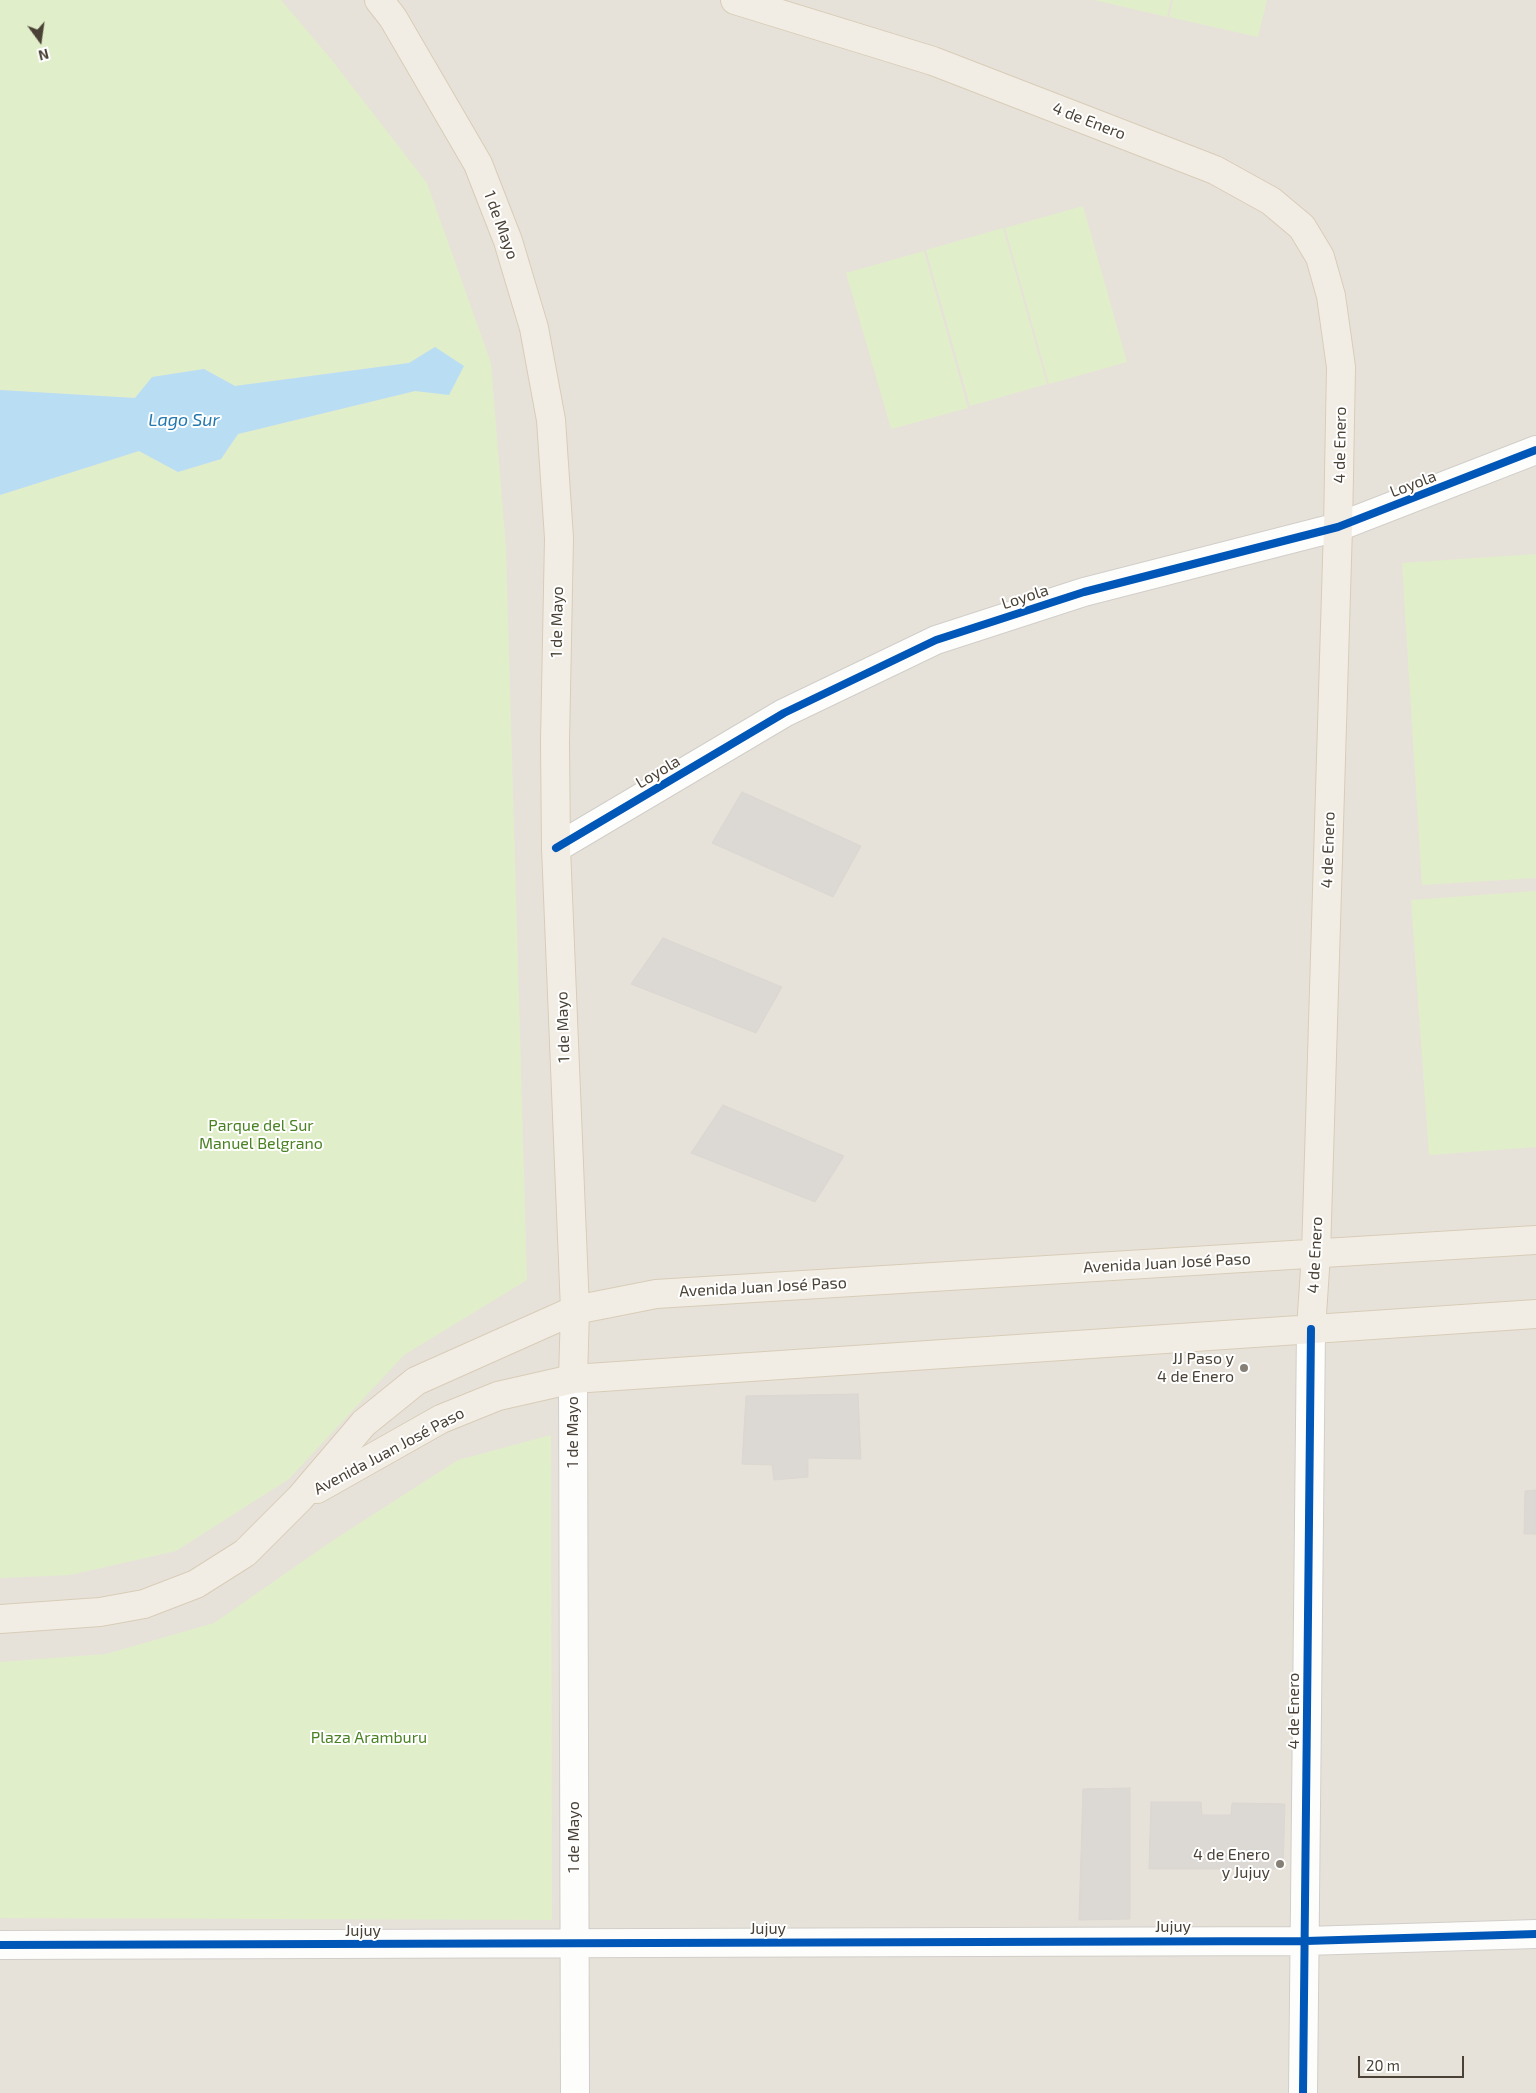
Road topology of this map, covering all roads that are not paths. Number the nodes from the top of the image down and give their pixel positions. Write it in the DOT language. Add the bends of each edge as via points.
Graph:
graph roads {
  1 [pos="380,0"];
  2 [pos="735,0"];
  3 [pos="1536,450"];
  4 [pos="1338,527"];
  5 [pos="556,848"];
  6 [pos="1536,1240"];
  7 [pos="1316,1254"];
  8 [pos="575,1310"];
  9 [pos="1536,1314"];
  10 [pos="1310,1329"];
  11 [pos="573,1379"];
  12 [pos="300,1498"];
  13 [pos="0,1619"];
  14 [pos="1536,1934"];
  15 [pos="1306,1940"];
  16 [pos="574,1944"];
  17 [pos="0,1945"];
  18 [pos="575,2093"];
  19 [pos="1303,2093"];
  1 -- 5 [label="main road, 1 de Mayo" via="478,164 508,241 534,328 551,420 559,538"];
  2 -- 4 [label="main road, 4 de Enero" via="933,61 1215,170 1271,202 1302,227 1320,257 1331,296 1341,367"];
  3 -- 4 [label="street, Loyola"];
  4 -- 5 [label="street, Loyola" via="1084,592 936,640 784,713"];
  4 -- 7 [label="main road, 4 de Enero"];
  5 -- 8 [label="main road, 1 de Mayo"];
  6 -- 7 [label="main road, Avenida Juan José Paso"];
  7 -- 8 [label="main road, Avenida Juan José Paso" via="656,1294"];
  7 -- 10 [label="main road, 4 de Enero"];
  8 -- 11 [label="main road, 1 de Mayo"];
  8 -- 12 [label="main road, Avenida Juan José Paso" via="416,1381 364,1423"];
  9 -- 10 [label="main road, Avenida Juan José Paso"];
  10 -- 11 [label="main road, Avenida Juan José Paso"];
  10 -- 15 [label="street, 4 de Enero"];
  11 -- 12 [label="main road, Avenida Juan José Paso" via="498,1396 441,1419"];
  11 -- 16 [label="street, 1 de Mayo"];
  12 -- 13 [label="main road" via="245,1553 196,1584 144,1604 100,1612"];
  14 -- 15 [label="street, Jujuy"];
  15 -- 16 [label="street, Jujuy"];
  15 -- 19 [label="street, 4 de Enero"];
  16 -- 17 [label="street, Jujuy"];
  16 -- 18 [label="street, 1 de Mayo"];
}
